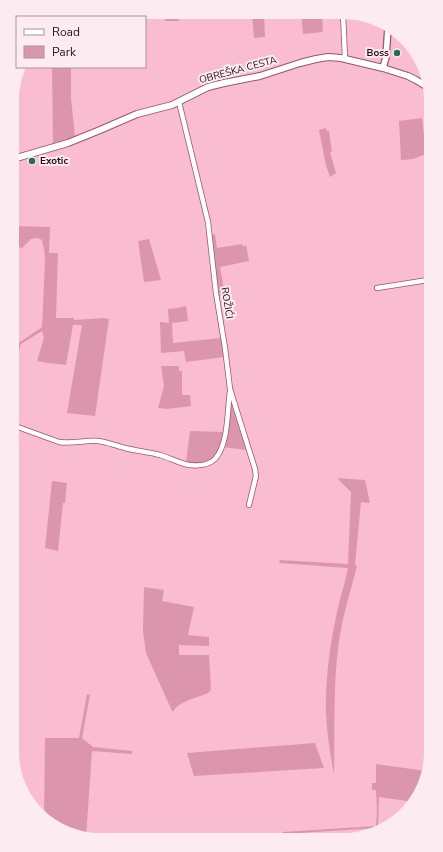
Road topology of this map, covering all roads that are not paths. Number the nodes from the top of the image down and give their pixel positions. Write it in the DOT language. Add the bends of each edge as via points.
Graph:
graph roads {
  1 [pos="343,19"];
  2 [pos="388,33"];
  3 [pos="345,58"];
  4 [pos="383,68"];
  5 [pos="422,84"];
  6 [pos="179,102"];
  7 [pos="19,157"];
  8 [pos="424,281"];
  9 [pos="377,288"];
  10 [pos="230,389"];
  11 [pos="19,427"];
  12 [pos="249,505"];
  1 -- 3 [label="street"];
  2 -- 4 [label="street"];
  3 -- 4 [label="main road, OBREŠKA CESTA"];
  3 -- 6 [label="main road, OBREŠKA CESTA" via="308,60 260,76 208,87"];
  4 -- 5 [label="main road, OBREŠKA CESTA"];
  6 -- 7 [label="main road, OBREŠKA CESTA" via="137,114 68,143"];
  6 -- 10 [label="street, ROŽIĆI" via="208,222"];
  8 -- 9 [label="street"];
  10 -- 11 [label="street" via="224,440 215,458 202,465 188,464 99,441 59,442"];
  10 -- 12 [label="street, ROŽIĆI" via="255,469 256,476"];
}
